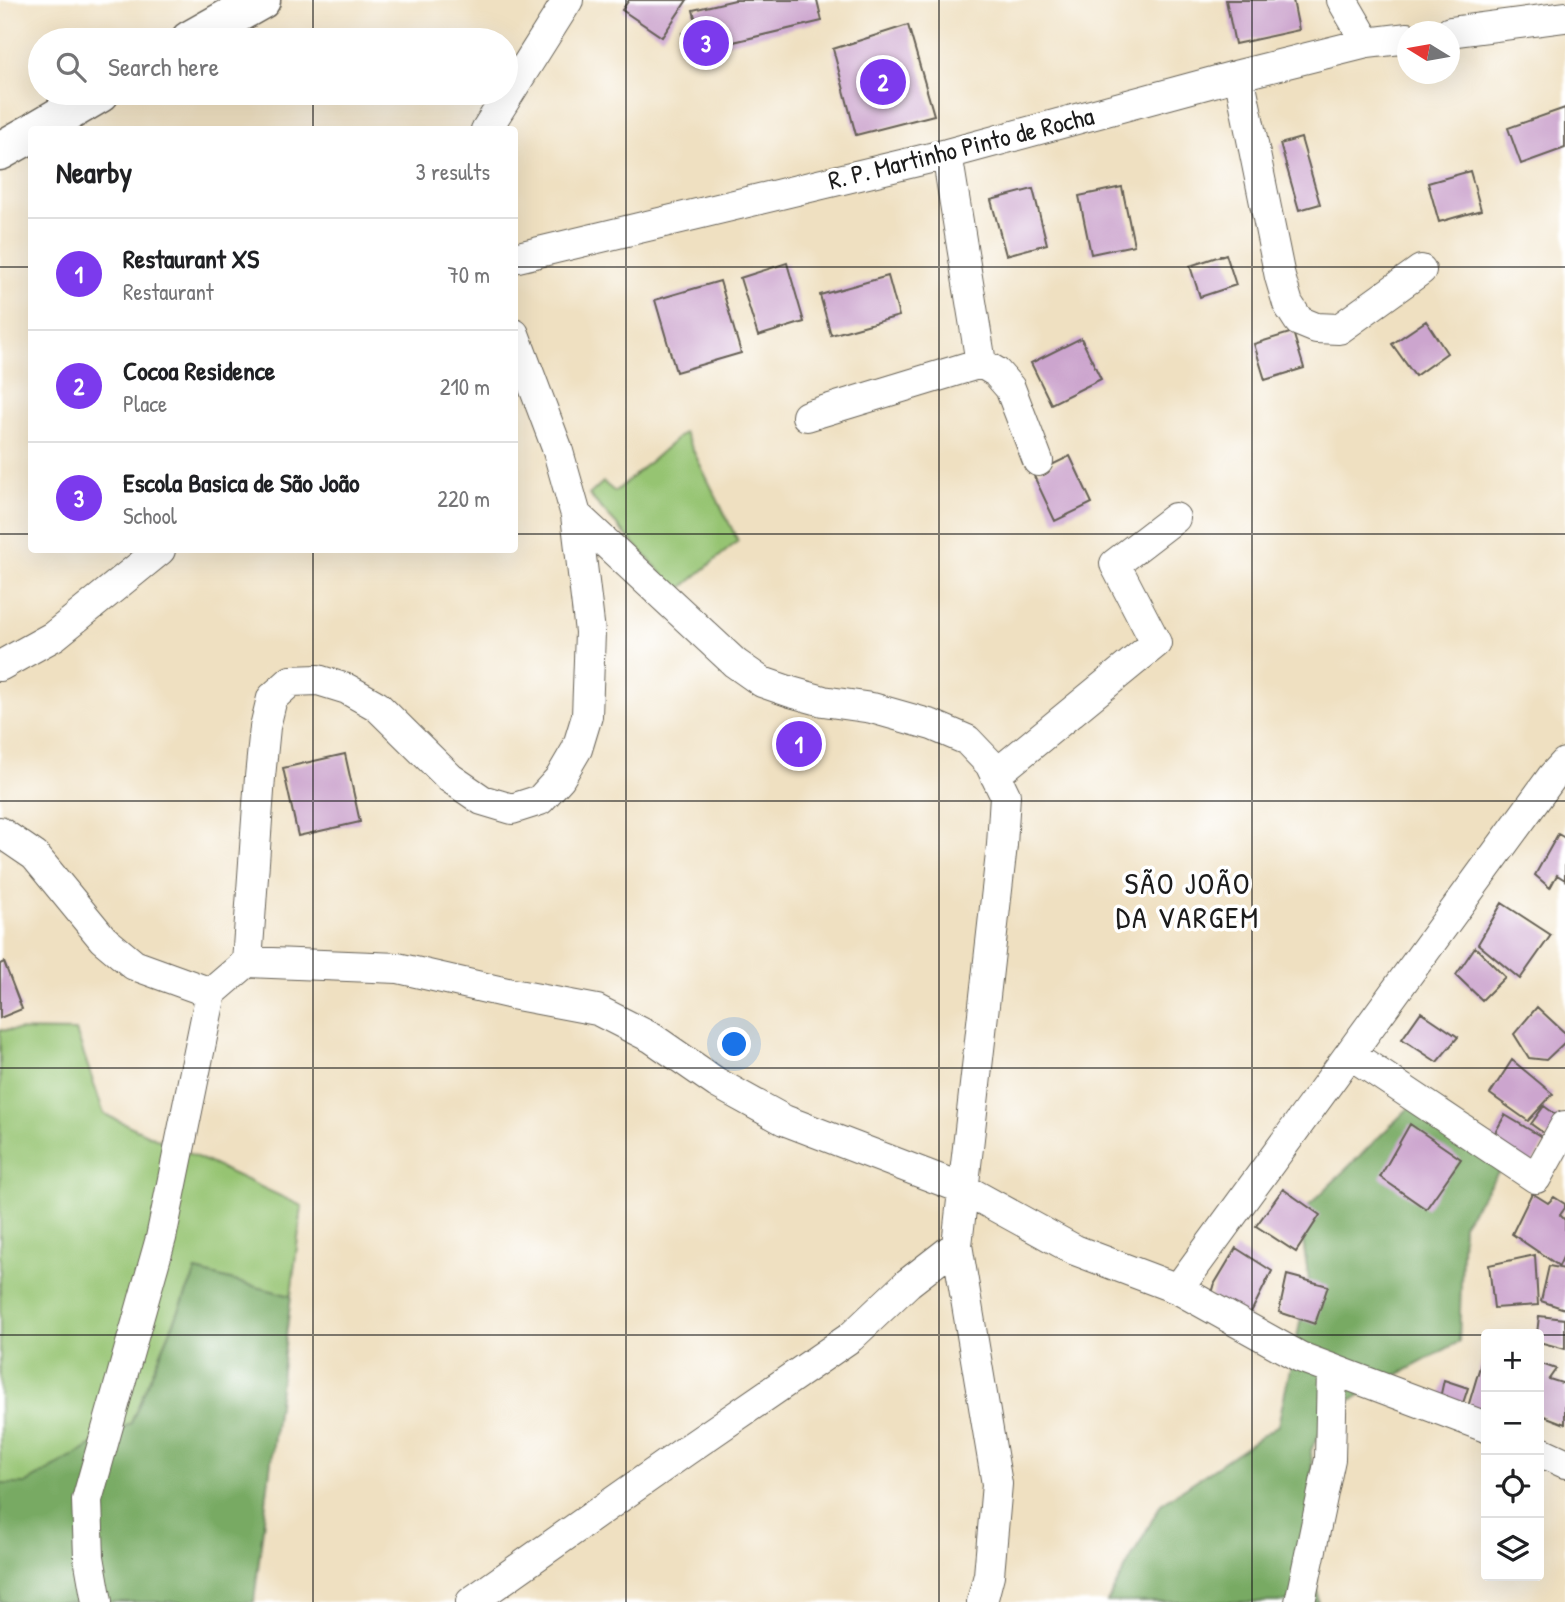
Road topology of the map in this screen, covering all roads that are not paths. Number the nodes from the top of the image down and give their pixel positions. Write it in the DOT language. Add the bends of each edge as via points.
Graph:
graph roads {
  1 [pos="261,0"];
  2 [pos="568,0"];
  3 [pos="1342,0"];
  4 [pos="1565,17"];
  5 [pos="211,28"];
  6 [pos="1460,31"];
  7 [pos="1397,39"];
  8 [pos="1367,43"];
  9 [pos="1239,75"];
  10 [pos="518,79"];
  11 [pos="80,105"];
  12 [pos="502,105"];
  13 [pos="44,126"];
  14 [pos="489,126"];
  15 [pos="28,135"];
  16 [pos="0,151"];
  17 [pos="947,154"];
  18 [pos="518,257"];
  19 [pos="1421,270"];
  20 [pos="518,345"];
  21 [pos="981,363"];
  22 [pos="807,416"];
  23 [pos="1038,461"];
  24 [pos="576,515"];
  25 [pos="1175,518"];
  26 [pos="156,553"];
  27 [pos="0,666"];
  28 [pos="1565,763"];
  29 [pos="995,775"];
  30 [pos="0,832"];
  31 [pos="247,961"];
  32 [pos="211,993"];
  33 [pos="1350,1054"];
  34 [pos="1565,1126"];
  35 [pos="964,1189"];
  36 [pos="957,1245"];
  37 [pos="1178,1289"];
  38 [pos="1332,1369"];
  39 [pos="1481,1425"];
  40 [pos="1544,1453"];
  41 [pos="1565,1462"];
  42 [pos="97,1602"];
  43 [pos="471,1602"];
  44 [pos="982,1602"];
  45 [pos="1300,1602"];
  1 -- 5 [label="main road"];
  2 -- 10 [label="street"];
  3 -- 8 [label="street"];
  4 -- 6 [label="street"];
  7 -- 8 [label="street, R. P. Martinho Pinto de Rocha"];
  8 -- 9 [label="street, R. P. Martinho Pinto de Rocha"];
  9 -- 17 [label="street, R. P. Martinho Pinto de Rocha"];
  9 -- 19 [label="street" via="1280,277 1299,321 1316,328 1339,329"];
  11 -- 13 [label="main road"];
  12 -- 14 [label="street"];
  15 -- 16 [label="main road"];
  17 -- 18 [label="street, R. P. Martinho Pinto de Rocha"];
  17 -- 21 [label="street"];
  20 -- 24 [label="street" via="557,448"];
  21 -- 22 [label="street"];
  21 -- 23 [label="street" via="1010,388"];
  24 -- 29 [label="street" via="735,663 762,682 932,725 967,740"];
  24 -- 31 [label="street" via="590,632 587,716 578,749 561,778 540,800 512,809 482,800 450,778 377,706 318,680 291,681 272,698 265,727"];
  25 -- 29 [label="street" via="1115,564 1156,643"];
  26 -- 27 [label="street" via="54,636"];
  28 -- 33 [label="street"];
  29 -- 35 [label="street" via="1005,795 1002,845"];
  30 -- 32 [label="street" via="35,856 103,939 134,965"];
  31 -- 32 [label="street"];
  31 -- 35 [label="street" via="398,968 597,1010 652,1038 717,1083 784,1120"];
  32 -- 42 [label="street" via="161,1238 86,1500"];
  33 -- 34 [label="street" via="1536,1178"];
  33 -- 37 [label="street"];
  35 -- 36 [label="street"];
  35 -- 37 [label="street" via="1075,1250"];
  36 -- 43 [label="street" via="851,1337"];
  36 -- 44 [label="street" via="997,1484 989,1575"];
  37 -- 38 [label="street" via="1300,1357"];
  38 -- 39 [label="street"];
  38 -- 45 [label="street" via="1329,1459"];
  40 -- 41 [label="street"];
}
